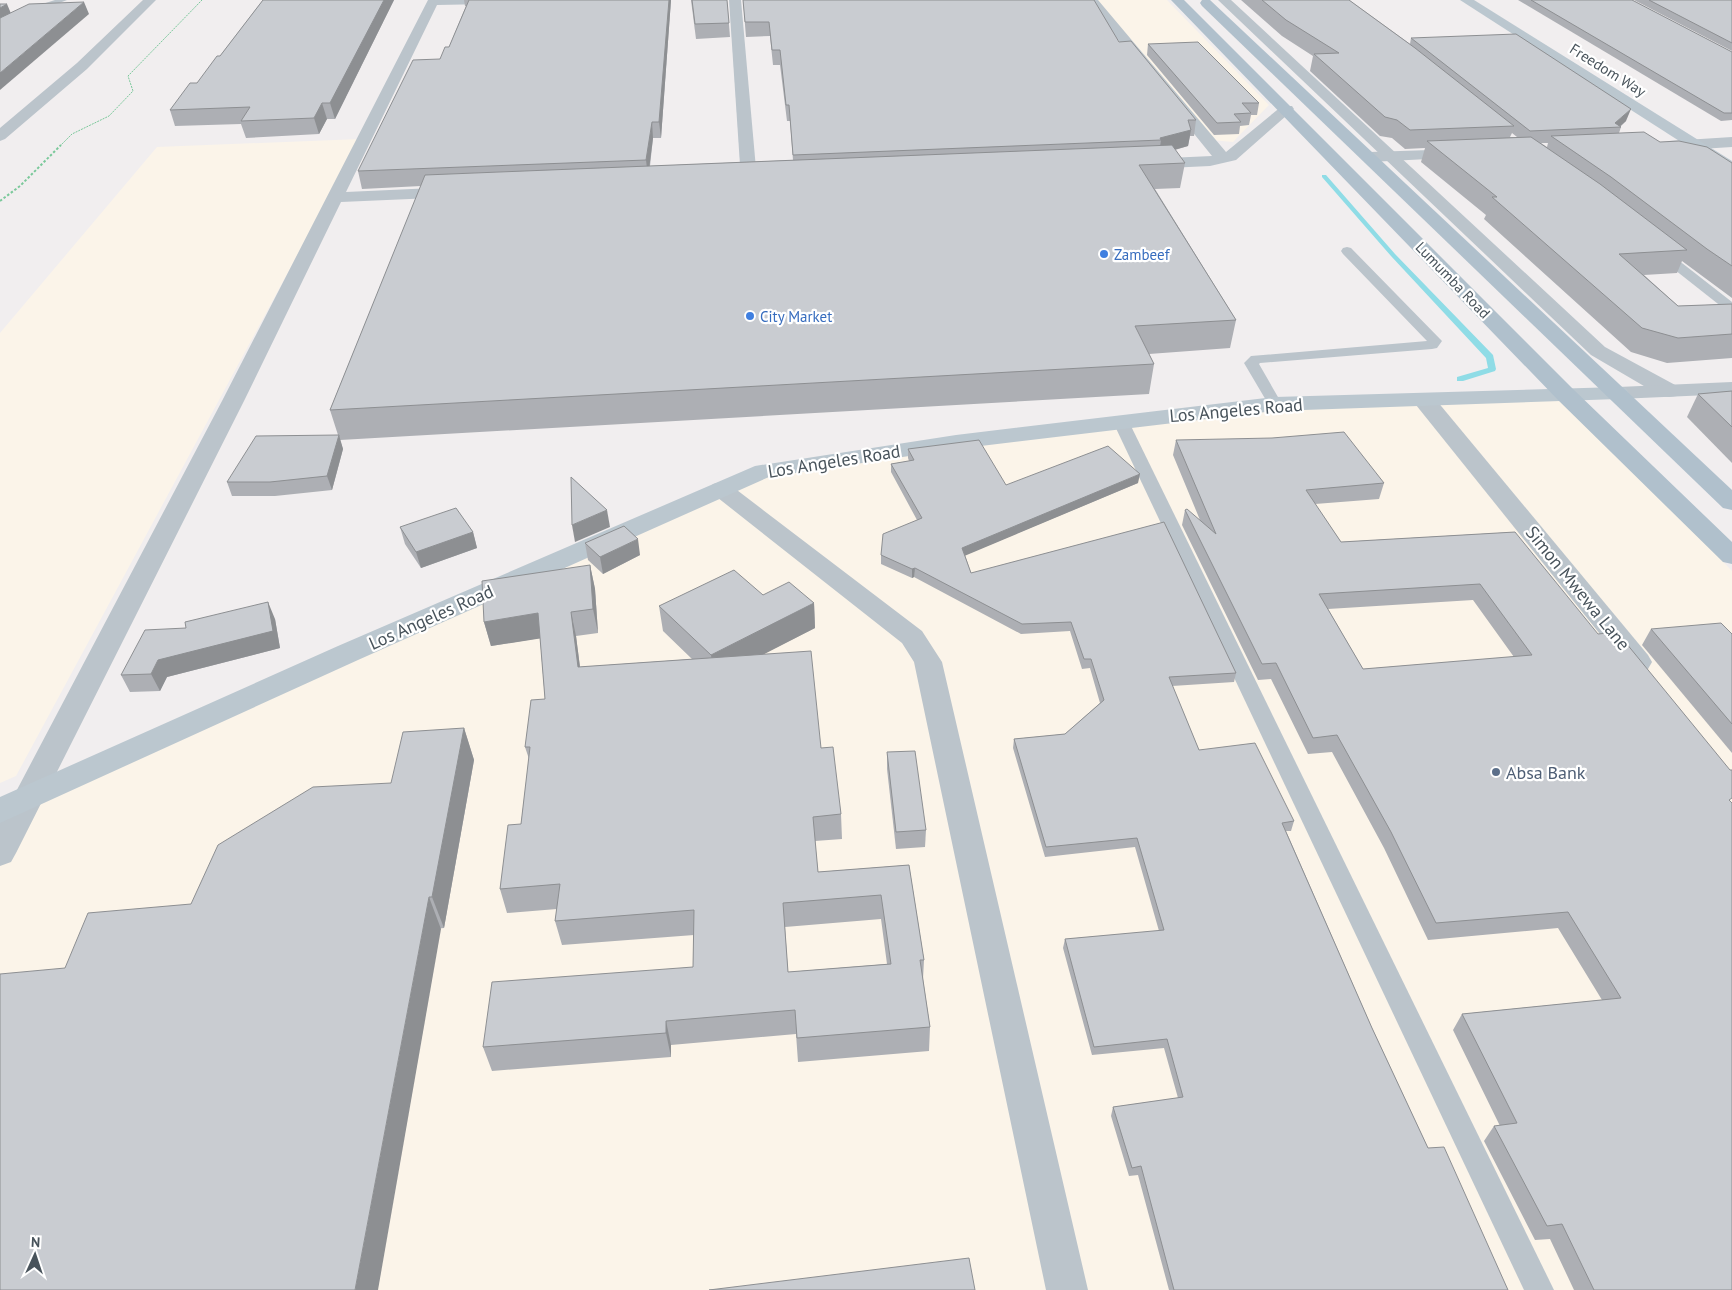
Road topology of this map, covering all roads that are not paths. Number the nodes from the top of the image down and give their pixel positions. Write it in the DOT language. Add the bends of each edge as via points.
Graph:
graph roads {
  1 [pos="63,0"];
  2 [pos="150,0"];
  3 [pos="488,0"];
  4 [pos="735,0"];
  5 [pos="1092,0"];
  6 [pos="1177,0"];
  7 [pos="1202,0"];
  8 [pos="1224,0"];
  9 [pos="1466,0"];
  10 [pos="1489,0"];
  11 [pos="433,1"];
  12 [pos="0,27"];
  13 [pos="1556,41"];
  14 [pos="1287,109"];
  15 [pos="1700,127"];
  16 [pos="0,136"];
  17 [pos="1730,144"];
  18 [pos="1697,145"];
  19 [pos="1649,147"];
  20 [pos="1477,153"];
  21 [pos="1370,157"];
  22 [pos="1391,157"];
  23 [pos="1223,159"];
  24 [pos="1132,164"];
  25 [pos="1732,168"];
  26 [pos="769,179"];
  27 [pos="730,180"];
  28 [pos="749,180"];
  29 [pos="473,192"];
  30 [pos="335,198"];
  31 [pos="1650,244"];
  32 [pos="1347,251"];
  33 [pos="1732,308"];
  34 [pos="1732,388"];
  35 [pos="1669,391"];
  36 [pos="1618,393"];
  37 [pos="1566,395"];
  38 [pos="1424,400"];
  39 [pos="1275,404"];
  40 [pos="1121,422"];
  41 [pos="721,489"];
  42 [pos="1732,503"];
  43 [pos="1732,556"];
  44 [pos="1650,677"];
  45 [pos="14,805"];
  46 [pos="0,853"];
  47 [pos="1067,1290"];
  48 [pos="1539,1290"];
  1 -- 12 [label="lane" via="33,10"];
  2 -- 16 [label="street" via="82,66"];
  3 -- 11 [label="street"];
  4 -- 28 [label="street"];
  5 -- 23 [label="street"];
  6 -- 14 [label="main road, Lumumba Road"];
  7 -- 21 [label="main road, Lumumba Road"];
  8 -- 22 [label="street"];
  9 -- 18 [label="main road, Freedom Way"];
  10 -- 13 [label="main road, Freedom Way"];
  11 -- 30 [label="street"];
  14 -- 23 [label="street" via="1230,157"];
  14 -- 37 [label="main road, Lumumba Road"];
  15 -- 17 [label="main road"];
  17 -- 18 [label="street"];
  18 -- 19 [label="street"];
  18 -- 25 [label="main road, Freedom Way"];
  20 -- 22 [label="street"];
  21 -- 22 [label="street"];
  21 -- 36 [label="main road, Lumumba Road"];
  22 -- 35 [label="street" via="1598,351"];
  23 -- 24 [label="street"];
  26 -- 28 [label="street"];
  27 -- 28 [label="street"];
  29 -- 30 [label="street"];
  30 -- 45 [label="street" via="228,410"];
  31 -- 33 [label="lane"];
  32 -- 39 [label="lane" via="1435,341 1432,345 1256,359 1251,362"];
  34 -- 35 [label="street"];
  35 -- 36 [label="street"];
  36 -- 37 [label="main road, Los Angeles Road"];
  36 -- 42 [label="main road, Lumumba Road"];
  37 -- 38 [label="main road, Los Angeles Road"];
  37 -- 43 [label="main road, Lumumba Road"];
  38 -- 39 [label="main road, Los Angeles Road"];
  38 -- 44 [label="street, Simon Mwewa Lane"];
  39 -- 40 [label="main road, Los Angeles Road"];
  40 -- 41 [label="main road, Los Angeles Road" via="779,467"];
  40 -- 48 [label="lane"];
  41 -- 45 [label="main road, Los Angeles Road"];
  41 -- 47 [label="street" via="912,637 928,662"];
  45 -- 46 [label="street"];
}
